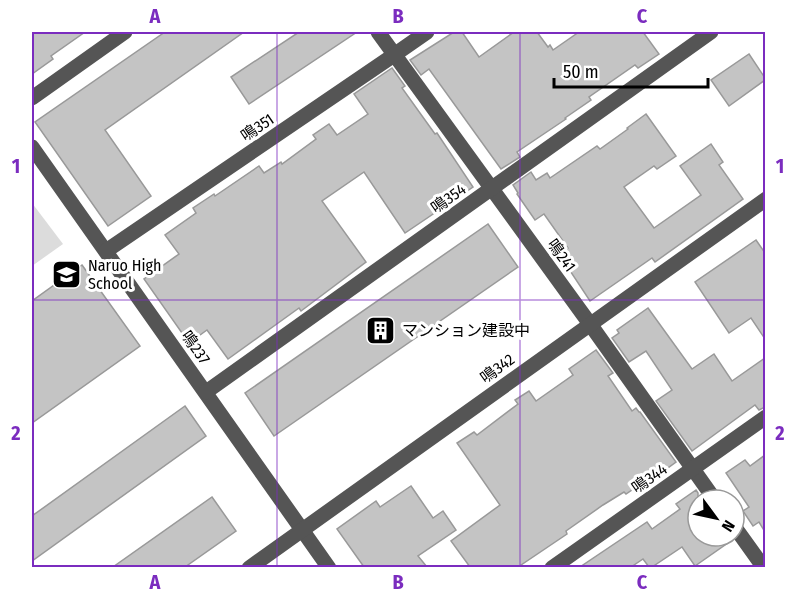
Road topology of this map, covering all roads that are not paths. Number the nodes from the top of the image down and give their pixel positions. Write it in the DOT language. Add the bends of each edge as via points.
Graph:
graph roads {
  1 [pos="125,32"];
  2 [pos="378,32"];
  3 [pos="427,32"];
  4 [pos="711,32"];
  5 [pos="394,55"];
  6 [pos="32,98"];
  7 [pos="32,147"];
  8 [pos="492,189"];
  9 [pos="765,199"];
  10 [pos="106,252"];
  11 [pos="590,324"];
  12 [pos="206,392"];
  13 [pos="765,417"];
  14 [pos="692,469"];
  15 [pos="706,488"];
  16 [pos="302,530"];
  17 [pos="746,542"];
  18 [pos="249,567"];
  19 [pos="329,567"];
  20 [pos="552,567"];
  21 [pos="764,567"];
  1 -- 6 [label="street"];
  2 -- 5 [label="street, 鳴241"];
  3 -- 5 [label="street, 鳴351"];
  4 -- 8 [label="street, 鳴354"];
  5 -- 8 [label="street, 鳴241"];
  5 -- 10 [label="street, 鳴351"];
  7 -- 10 [label="street, 鳴237"];
  8 -- 11 [label="street, 鳴241"];
  8 -- 12 [label="street, 鳴354"];
  9 -- 11 [label="street, 鳴342"];
  10 -- 12 [label="street, 鳴237"];
  11 -- 14 [label="street, 鳴241"];
  11 -- 16 [label="street, 鳴342"];
  12 -- 16 [label="street, 鳴237"];
  13 -- 14 [label="street, 鳴344"];
  14 -- 15 [label="street, 鳴241"];
  14 -- 20 [label="street, 鳴344"];
  16 -- 18 [label="street, 鳴342"];
  16 -- 19 [label="street, 鳴237"];
  17 -- 21 [label="street"];
}
